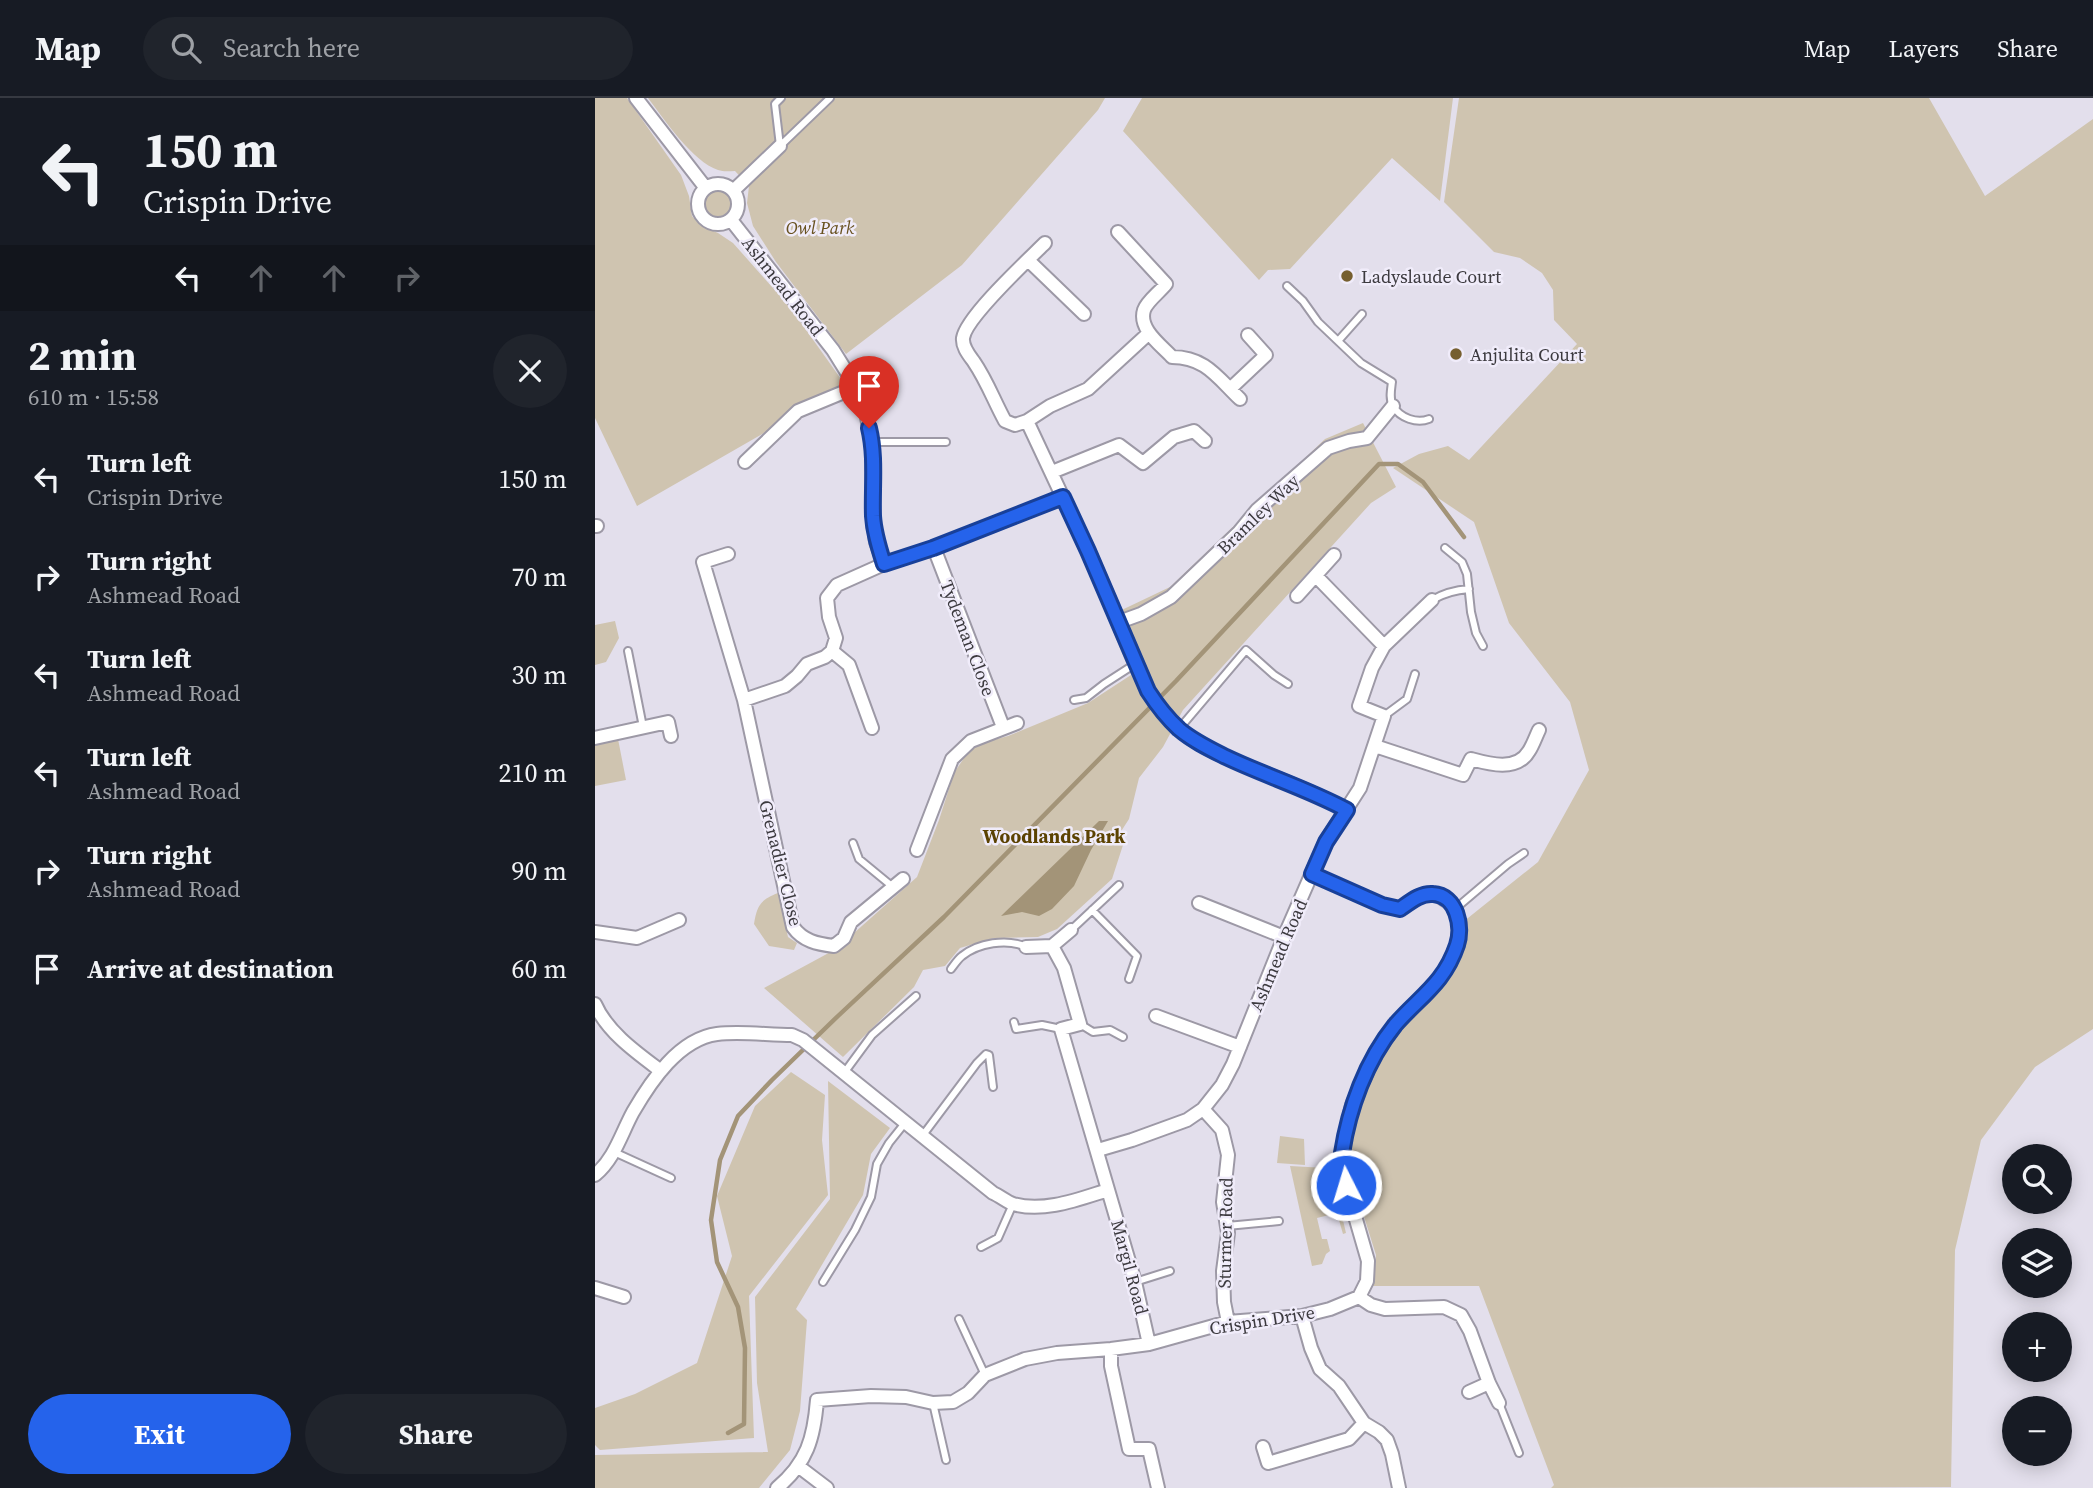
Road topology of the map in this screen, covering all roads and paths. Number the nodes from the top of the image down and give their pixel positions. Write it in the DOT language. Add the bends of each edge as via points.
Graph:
graph roads {
  1 [pos="636,98"];
  2 [pos="781,98"];
  3 [pos="830,98"];
  4 [pos="780,146"];
  5 [pos="705,187"];
  6 [pos="734,190"];
  7 [pos="731,220"];
  8 [pos="1118,232"];
  9 [pos="1045,243"];
  10 [pos="1028,260"];
  11 [pos="1287,286"];
  12 [pos="1084,314"];
  13 [pos="1362,314"];
  14 [pos="1149,333"];
  15 [pos="1248,335"];
  16 [pos="1338,341"];
  17 [pos="856,387"];
  18 [pos="1230,389"];
  19 [pos="1240,399"];
  20 [pos="1393,405"];
  21 [pos="1429,419"];
  22 [pos="1027,421"];
  23 [pos="1205,441"];
  24 [pos="872,442"];
  25 [pos="946,442"];
  26 [pos="745,461"];
  27 [pos="1052,472"];
  28 [pos="1063,497"];
  29 [pos="933,548"];
  30 [pos="1445,548"];
  31 [pos="728,554"];
  32 [pos="1334,555"];
  33 [pos="884,564"];
  34 [pos="1316,576"];
  35 [pos="1469,589"];
  36 [pos="1297,596"];
  37 [pos="1431,600"];
  38 [pos="1119,622"];
  39 [pos="1384,646"];
  40 [pos="1483,646"];
  41 [pos="628,651"];
  42 [pos="832,651"];
  43 [pos="1135,664"];
  44 [pos="1415,674"];
  45 [pos="1288,684"];
  46 [pos="744,700"];
  47 [pos="1075,700"];
  48 [pos="1384,716"];
  49 [pos="1017,723"];
  50 [pos="643,727"];
  51 [pos="1003,727"];
  52 [pos="872,728"];
  53 [pos="1179,729"];
  54 [pos="1539,730"];
  55 [pos="671,737"];
  56 [pos="595,738"];
  57 [pos="1375,746"];
  58 [pos="1347,810"];
  59 [pos="853,843"];
  60 [pos="917,850"];
  61 [pos="1524,853"];
  62 [pos="1312,874"];
  63 [pos="898,883"];
  64 [pos="1119,885"];
  65 [pos="1199,903"];
  66 [pos="1455,909"];
  67 [pos="1093,910"];
  68 [pos="680,920"];
  69 [pos="1071,930"];
  70 [pos="595,932"];
  71 [pos="1284,937"];
  72 [pos="1052,946"];
  73 [pos="1026,947"];
  74 [pos="951,969"];
  75 [pos="1129,979"];
  76 [pos="916,996"];
  77 [pos="595,1004"];
  78 [pos="1156,1016"];
  79 [pos="1014,1021"];
  80 [pos="1080,1024"];
  81 [pos="1061,1030"];
  82 [pos="1123,1037"];
  83 [pos="1240,1046"];
  84 [pos="661,1071"];
  85 [pos="845,1073"];
  86 [pos="993,1087"];
  87 [pos="1203,1109"];
  88 [pos="906,1122"];
  89 [pos="923,1135"];
  90 [pos="1098,1150"];
  91 [pos="614,1152"];
  92 [pos="600,1162"];
  93 [pos="595,1175"];
  94 [pos="671,1178"];
  95 [pos="1108,1190"];
  96 [pos="1013,1203"];
  97 [pos="1279,1221"];
  98 [pos="1227,1226"];
  99 [pos="981,1247"];
  100 [pos="1170,1271"];
  101 [pos="823,1282"];
  102 [pos="1135,1282"];
  103 [pos="595,1288"];
  104 [pos="624,1297"];
  105 [pos="1359,1297"];
  106 [pos="1302,1316"];
  107 [pos="959,1319"];
  108 [pos="1228,1322"];
  109 [pos="1149,1344"];
  110 [pos="1111,1349"];
  111 [pos="985,1375"];
  112 [pos="1489,1383"];
  113 [pos="1469,1392"];
  114 [pos="933,1403"];
  115 [pos="1499,1403"];
  116 [pos="1364,1423"];
  117 [pos="1263,1447"];
  118 [pos="1519,1453"];
  119 [pos="946,1460"];
  120 [pos="798,1466"];
  121 [pos="777,1488"];
  122 [pos="827,1488"];
  123 [pos="1159,1488"];
  124 [pos="1399,1488"];
  1 -- 5 [label="street"];
  2 -- 4 [label="lane" via="775,104"];
  3 -- 4 [label="lane"];
  4 -- 6 [label="street"];
  5 -- 6 [label="street" via="719,182"];
  5 -- 7 [label="street, Ashmead Road" via="697,201 702,218 717,225"];
  6 -- 7 [label="street, Ashmead Road" via="739,206"];
  7 -- 17 [label="street, Ashmead Road" via="833,349"];
  8 -- 14 [label="street" via="1166,284 1145,309"];
  9 -- 10 [label="street"];
  10 -- 12 [label="street"];
  10 -- 22 [label="street" via="968,324 963,339 1005,421 1015,425"];
  11 -- 16 [label="lane"];
  13 -- 16 [label="lane"];
  14 -- 18 [label="street" via="1172,357 1202,363"];
  14 -- 22 [label="street" via="1088,389"];
  15 -- 18 [label="street" via="1266,355"];
  16 -- 20 [label="lane" via="1361,363 1392,382"];
  17 -- 24 [label="street, Ashmead Road"];
  17 -- 26 [label="street" via="798,411"];
  18 -- 19 [label="street"];
  20 -- 21 [label="lane" via="1410,420"];
  20 -- 38 [label="street, Bramley Way" via="1367,438 1328,448 1257,510 1171,597"];
  22 -- 27 [label="street"];
  23 -- 27 [label="street" via="1194,432 1174,437 1143,463 1119,445"];
  24 -- 25 [label="lane"];
  24 -- 33 [label="street, Ashmead Road" via="873,518"];
  27 -- 28 [label="street"];
  28 -- 29 [label="street"];
  28 -- 38 [label="street"];
  29 -- 33 [label="street"];
  29 -- 51 [label="street, Tydeman Close"];
  30 -- 35 [label="lane" via="1462,562"];
  31 -- 46 [label="street, Grenadier Close" via="703,562"];
  32 -- 34 [label="street"];
  33 -- 42 [label="street" via="837,585 827,598 835,638"];
  34 -- 36 [label="street"];
  34 -- 39 [label="street"];
  35 -- 37 [label="lane"];
  35 -- 40 [label="lane" via="1476,633"];
  37 -- 39 [label="street"];
  38 -- 43 [label="street"];
  39 -- 48 [label="street" via="1359,706"];
  41 -- 50 [label="lane"];
  42 -- 46 [label="street" via="807,664 785,686"];
  42 -- 52 [label="street" via="849,665"];
  43 -- 47 [label="lane" via="1086,698"];
  43 -- 53 [label="street" via="1151,696"];
  44 -- 48 [label="lane" via="1407,699"];
  45 -- 53 [label="lane" via="1247,650"];
  46 -- 63 [label="street, Grenadier Close" via="793,927 800,937 834,946 844,938 851,922"];
  48 -- 57 [label="street, Ashmead Road"];
  49 -- 51 [label="street"];
  50 -- 55 [label="street" via="668,722"];
  50 -- 56 [label="street"];
  51 -- 60 [label="street" via="971,741 952,759"];
  53 -- 58 [label="street" via="1218,753"];
  54 -- 57 [label="street" via="1528,754 1515,763 1493,765 1471,759 1464,775"];
  57 -- 58 [label="street, Ashmead Road"];
  58 -- 62 [label="street, Ashmead Road"];
  59 -- 63 [label="lane" via="859,859"];
  61 -- 66 [label="lane"];
  62 -- 66 [label="street" via="1382,905 1400,909 1419,896 1436,894"];
  62 -- 71 [label="street, Ashmead Road"];
  64 -- 67 [label="lane"];
  65 -- 71 [label="street"];
  66 -- 105 [label="street" via="1458,944 1446,969 1429,993 1395,1025 1352,1105 1342,1156 1368,1261 1367,1281"];
  67 -- 69 [label="lane"];
  67 -- 75 [label="lane" via="1137,956"];
  68 -- 70 [label="street" via="637,938"];
  69 -- 72 [label="street"];
  71 -- 83 [label="street, Ashmead Road"];
  72 -- 73 [label="street"];
  72 -- 80 [label="street" via="1064,968"];
  73 -- 74 [label="lane" via="995,943 974,949"];
  76 -- 85 [label="lane" via="871,1035"];
  77 -- 84 [label="street" via="614,1031"];
  78 -- 83 [label="street"];
  79 -- 81 [label="lane" via="1016,1029 1042,1025"];
  80 -- 81 [label="street"];
  80 -- 82 [label="lane" via="1093,1032 1110,1030"];
  81 -- 90 [label="street"];
  83 -- 87 [label="street, Ashmead Road" via="1222,1085"];
  84 -- 85 [label="street" via="696,1041 716,1034 792,1035"];
  84 -- 91 [label="street" via="633,1111"];
  85 -- 88 [label="street"];
  86 -- 89 [label="lane" via="991,1059 986,1054"];
  87 -- 90 [label="street, Ashmead Road" via="1187,1120"];
  87 -- 98 [label="street, Sturmer Road" via="1222,1130 1227,1155 1223,1202"];
  88 -- 89 [label="street"];
  88 -- 101 [label="lane" via="877,1164 866,1208"];
  89 -- 96 [label="street" via="993,1193"];
  90 -- 95 [label="street"];
  91 -- 92 [label="street"];
  91 -- 94 [label="lane"];
  92 -- 93 [label="street"];
  95 -- 96 [label="street" via="1063,1204"];
  95 -- 102 [label="street, Margil Road"];
  96 -- 99 [label="lane" via="998,1238"];
  97 -- 98 [label="lane"];
  98 -- 108 [label="street, Sturmer Road" via="1223,1272"];
  100 -- 102 [label="lane"];
  102 -- 109 [label="street, Margil Road"];
  103 -- 104 [label="street"];
  105 -- 106 [label="street, Crispin Drive"];
  105 -- 112 [label="street" via="1385,1309 1453,1309 1470,1331"];
  106 -- 108 [label="street, Crispin Drive"];
  106 -- 116 [label="street" via="1320,1369 1339,1386"];
  107 -- 111 [label="lane"];
  108 -- 109 [label="street, Crispin Drive"];
  109 -- 110 [label="street, Crispin Drive"];
  110 -- 111 [label="street, Crispin Drive" via="1025,1359"];
  110 -- 123 [label="street" via="1129,1449 1149,1449"];
  111 -- 114 [label="street, Crispin Drive" via="953,1402"];
  112 -- 113 [label="street"];
  112 -- 115 [label="street"];
  114 -- 119 [label="lane"];
  114 -- 120 [label="street, Crispin Drive" via="871,1396 817,1400 809,1447"];
  115 -- 118 [label="lane"];
  116 -- 117 [label="street" via="1349,1439 1268,1462"];
  116 -- 124 [label="street" via="1387,1440"];
  120 -- 121 [label="street, Crispin Drive"];
  120 -- 122 [label="street"];
}
